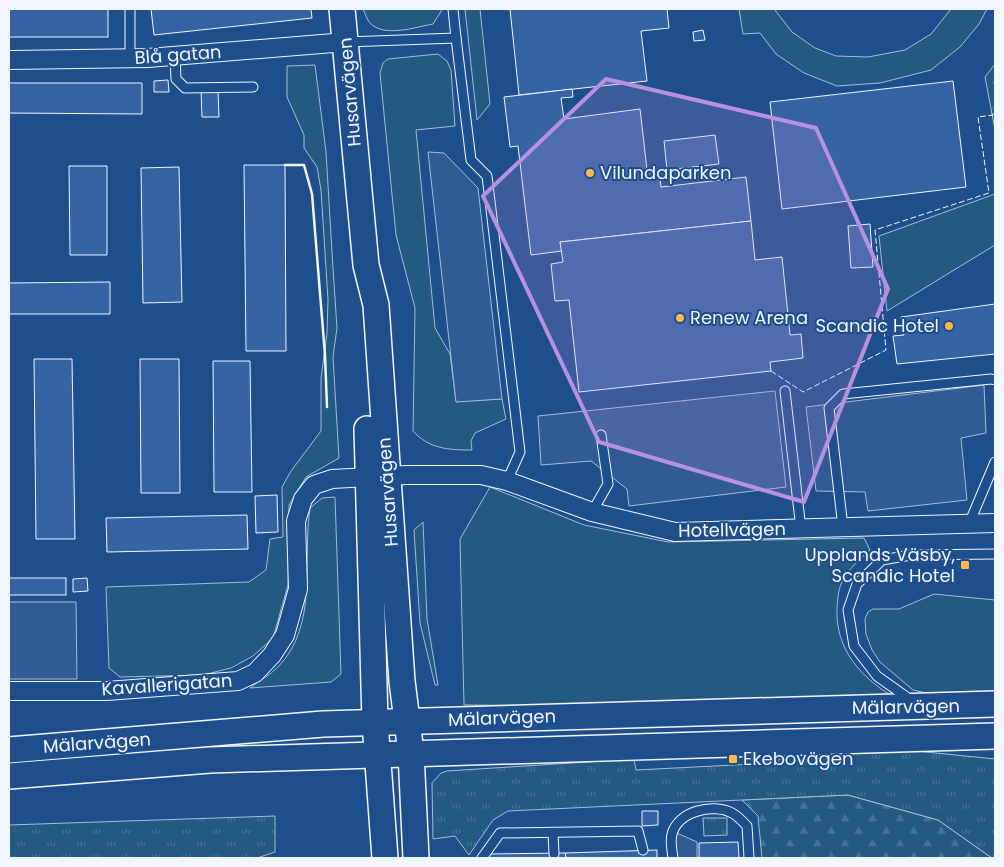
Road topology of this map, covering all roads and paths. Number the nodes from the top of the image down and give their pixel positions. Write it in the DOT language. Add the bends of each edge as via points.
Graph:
graph roads {
  1 [pos="130,9"];
  2 [pos="342,9"];
  3 [pos="453,9"];
  4 [pos="456,38"];
  5 [pos="346,42"];
  6 [pos="175,56"];
  7 [pos="130,58"];
  8 [pos="9,60"];
  9 [pos="252,87"];
  10 [pos="995,380"];
  11 [pos="784,391"];
  12 [pos="601,435"];
  13 [pos="995,462"];
  14 [pos="378,477"];
  15 [pos="507,480"];
  16 [pos="592,512"];
  17 [pos="995,523"];
  18 [pos="969,525"];
  19 [pos="843,527"];
  20 [pos="801,529"];
  21 [pos="995,554"];
  22 [pos="9,691"];
  23 [pos="995,704"];
  24 [pos="918,706"];
  25 [pos="408,721"];
  26 [pos="375,722"];
  27 [pos="995,736"];
  28 [pos="9,750"];
  29 [pos="411,753"];
  30 [pos="377,754"];
  31 [pos="9,776"];
  32 [pos="553,833"];
  33 [pos="643,850"];
  34 [pos="554,854"];
  35 [pos="385,858"];
  36 [pos="416,858"];
  37 [pos="482,858"];
  38 [pos="673,858"];
  39 [pos="749,858"];
  1 -- 7 [label="lane"];
  2 -- 5 [label="main road, Husarvägen"];
  3 -- 4 [label="lane"];
  4 -- 5 [label="lane"];
  4 -- 15 [label="lane" via="471,160 487,176 520,452"];
  5 -- 6 [label="street, Blå gatan"];
  5 -- 14 [label="main road, Husarvägen" via="366,265 376,305"];
  6 -- 7 [label="street, Blå gatan"];
  6 -- 9 [label="lane" via="176,79 185,88"];
  7 -- 8 [label="street, Blå gatan"];
  10 -- 19 [label="lane" via="843,394 829,408"];
  11 -- 20 [label="lane"];
  12 -- 16 [label="lane" via="608,484"];
  13 -- 18 [label="lane"];
  14 -- 15 [label="street, Hotellvägen" via="482,475"];
  14 -- 22 [label="street, Kavallerigatan" via="332,479 314,485 303,499 296,520 298,589 285,635 255,673 238,681 107,691"];
  14 -- 25 [label="main road, Husarvägen"];
  14 -- 26 [label="main road, Husarvägen"];
  15 -- 16 [label="street, Hotellvägen"];
  16 -- 20 [label="street, Hotellvägen" via="675,532"];
  17 -- 18 [label="street, Hotellvägen"];
  18 -- 19 [label="street, Hotellvägen"];
  19 -- 20 [label="street, Hotellvägen"];
  21 -- 24 [label="lane" via="911,555 882,560 857,584 848,610 854,646 878,676"];
  23 -- 24 [label="main road, Mälarvägen"];
  24 -- 25 [label="main road, Mälarvägen"];
  25 -- 26 [label="main road, Mälarvägen"];
  25 -- 29 [label="main road, Husarvägen"];
  26 -- 28 [label="main road, Mälarvägen"];
  26 -- 30 [label="main road, Husarvägen"];
  27 -- 29 [label="main road, Mälarvägen"];
  29 -- 30 [label="main road, Mälarvägen"];
  29 -- 36 [label="main road"];
  30 -- 31 [label="main road, Mälarvägen" via="210,760"];
  30 -- 35 [label="main road"];
  32 -- 33 [label="lane" via="638,831"];
  32 -- 34 [label="lane"];
  32 -- 37 [label="lane" via="500,833"];
  38 -- 39 [label="lane" via="672,835 678,823 687,814 720,809 732,813 747,826"];
}
